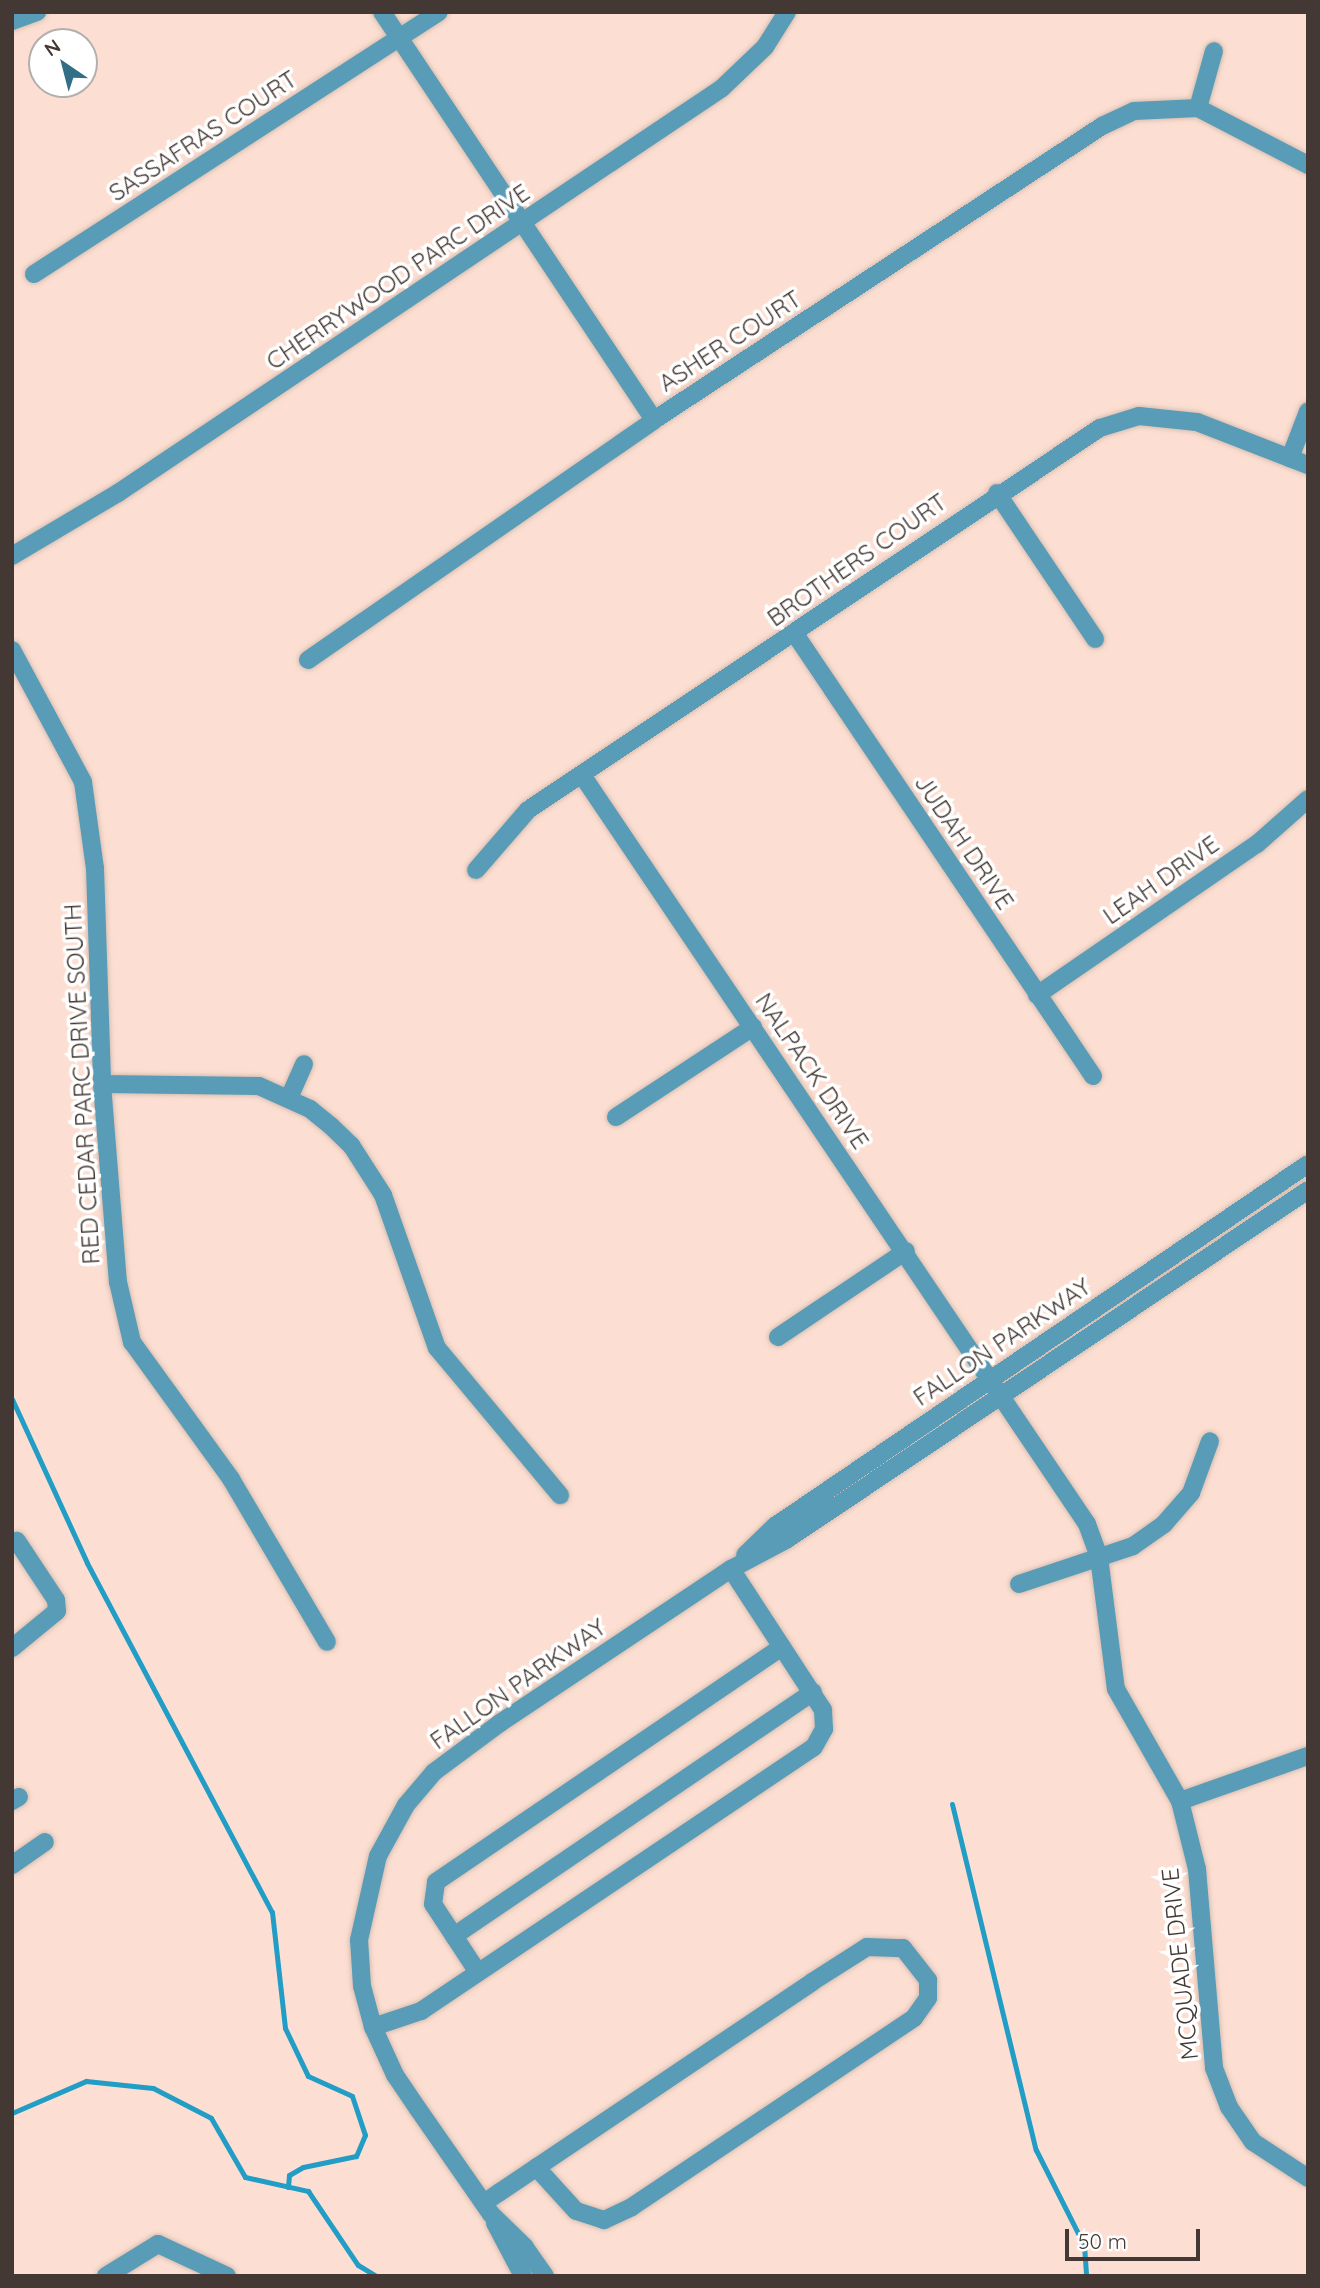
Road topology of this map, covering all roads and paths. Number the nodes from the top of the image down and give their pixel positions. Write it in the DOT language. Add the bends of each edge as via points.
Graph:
graph roads {
  1 [pos="37,12"];
  2 [pos="382,12"];
  3 [pos="439,12"];
  4 [pos="787,12"];
  5 [pos="12,21"];
  6 [pos="399,38"];
  7 [pos="1214,51"];
  8 [pos="1198,108"];
  9 [pos="1308,165"];
  10 [pos="522,224"];
  11 [pos="34,274"];
  12 [pos="1308,411"];
  13 [pos="654,420"];
  14 [pos="1290,458"];
  15 [pos="1308,465"];
  16 [pos="997,493"];
  17 [pos="12,556"];
  18 [pos="795,634"];
  19 [pos="1095,639"];
  20 [pos="12,650"];
  21 [pos="308,660"];
  22 [pos="582,775"];
  23 [pos="1308,799"];
  24 [pos="475,870"];
  25 [pos="1037,995"];
  26 [pos="753,1027"];
  27 [pos="304,1064"];
  28 [pos="1093,1076"];
  29 [pos="102,1084"];
  30 [pos="289,1098"];
  31 [pos="616,1117"];
  32 [pos="1308,1164"];
  33 [pos="1308,1190"];
  34 [pos="906,1251"];
  35 [pos="778,1337"];
  36 [pos="991,1380"];
  37 [pos="1001,1395"];
  38 [pos="1210,1441"];
  39 [pos="560,1495"];
  40 [pos="14,1540"];
  41 [pos="1099,1558"];
  42 [pos="731,1569"];
  43 [pos="1019,1584"];
  44 [pos="327,1643"];
  45 [pos="782,1647"];
  46 [pos="12,1648"];
  47 [pos="813,1692"];
  48 [pos="1308,1756"];
  49 [pos="1180,1801"];
  50 [pos="45,1842"];
  51 [pos="12,1866"];
  52 [pos="454,1936"];
  53 [pos="477,1972"];
  54 [pos="373,2027"];
  55 [pos="536,2167"];
  56 [pos="1308,2178"];
  57 [pos="488,2209"];
  58 [pos="106,2276"];
  59 [pos="227,2276"];
  60 [pos="523,2276"];
  61 [pos="545,2276"];
  1 -- 5 [label="street"];
  2 -- 6 [label="street"];
  3 -- 6 [label="street, SASSAFRAS COURT"];
  4 -- 10 [label="street, CHERRYWOOD PARC DRIVE" via="765,47 722,88"];
  6 -- 10 [label="street"];
  6 -- 11 [label="street, SASSAFRAS COURT"];
  7 -- 8 [label="street"];
  8 -- 9 [label="street"];
  8 -- 13 [label="street, ASHER COURT" via="1134,111 1102,127"];
  10 -- 13 [label="street"];
  10 -- 17 [label="street, CHERRYWOOD PARC DRIVE" via="130,485"];
  12 -- 14 [label="street"];
  13 -- 21 [label="street, ASHER COURT"];
  14 -- 15 [label="street, BROTHERS COURT"];
  14 -- 16 [label="street, BROTHERS COURT" via="1197,422 1139,416 1100,428"];
  16 -- 18 [label="street, BROTHERS COURT"];
  16 -- 19 [label="street"];
  18 -- 22 [label="street, BROTHERS COURT"];
  18 -- 25 [label="street, JUDAH DRIVE"];
  20 -- 29 [label="street, RED CEDAR PARC DRIVE SOUTH" via="83,782 95,868"];
  22 -- 24 [label="street, BROTHERS COURT" via="528,810"];
  22 -- 26 [label="street, NALPACK DRIVE"];
  23 -- 25 [label="street, LEAH DRIVE" via="1257,844"];
  25 -- 28 [label="street, JUDAH DRIVE"];
  26 -- 31 [label="street"];
  26 -- 34 [label="street, NALPACK DRIVE"];
  27 -- 30 [label="street"];
  29 -- 30 [label="street" via="259,1086"];
  29 -- 44 [label="street, RED CEDAR PARC DRIVE SOUTH" via="118,1282 132,1342 231,1479"];
  30 -- 39 [label="street" via="351,1144 383,1195 437,1348"];
  32 -- 36 [label="street, FALLON PARKWAY"];
  33 -- 37 [label="street, FALLON PARKWAY"];
  34 -- 35 [label="street"];
  34 -- 36 [label="street, NALPACK DRIVE"];
  36 -- 37 [label="street, NALPACK DRIVE"];
  36 -- 42 [label="street, FALLON PARKWAY" via="775,1526"];
  37 -- 41 [label="street, MCQUADE DRIVE" via="1087,1524"];
  37 -- 42 [label="street, FALLON PARKWAY" via="786,1540"];
  38 -- 41 [label="street" via="1192,1493 1164,1524 1133,1546"];
  40 -- 46 [label="street" via="56,1601 57,1611"];
  41 -- 43 [label="street"];
  41 -- 49 [label="street, MCQUADE DRIVE" via="1116,1689"];
  42 -- 45 [label="street"];
  42 -- 54 [label="street, FALLON PARKWAY" via="467,1745 434,1772 406,1805 377,1856 361,1929 362,1986"];
  45 -- 47 [label="street"];
  45 -- 52 [label="street" via="436,1882 433,1905"];
  47 -- 52 [label="street"];
  47 -- 53 [label="street" via="824,1729 814,1747"];
  48 -- 49 [label="street"];
  49 -- 56 [label="street, MCQUADE DRIVE" via="1197,1869 1214,2068 1229,2107 1253,2142"];
  50 -- 51 [label="street"];
  52 -- 53 [label="street"];
  53 -- 54 [label="street" via="421,2011"];
  54 -- 57 [label="street, FALLON PARKWAY" via="395,2075"];
  55 -- 55 [label="street" via="867,1947 903,1948 928,1980 928,1998 914,2018 632,2207 604,2220 576,2211"];
  55 -- 57 [label="street"];
  57 -- 60 [label="street, FALLON PARKWAY"];
  57 -- 61 [label="street, FALLON PARKWAY" via="525,2247"];
  58 -- 59 [label="street" via="158,2244"];
}
